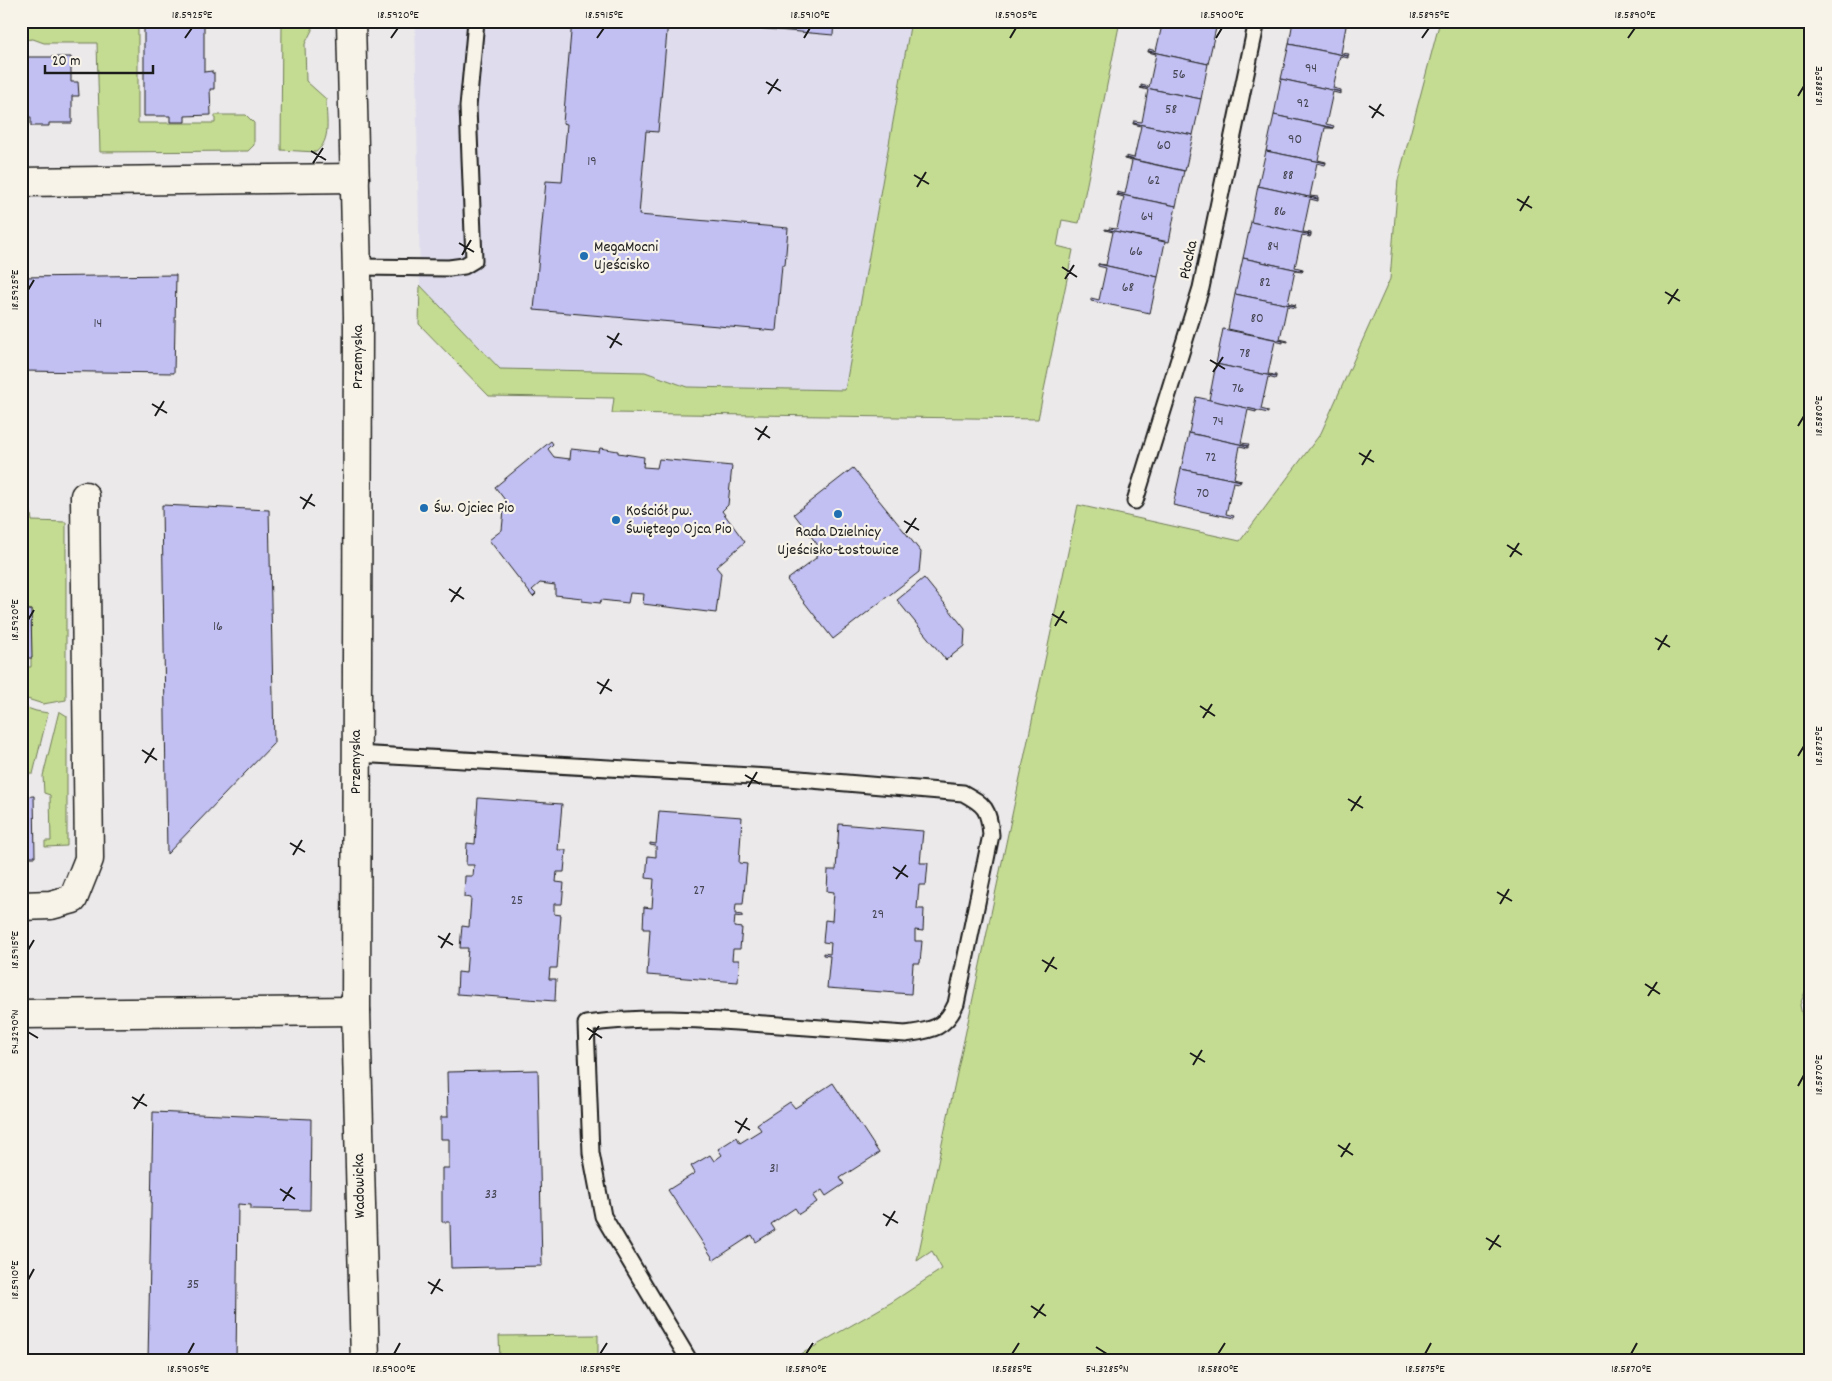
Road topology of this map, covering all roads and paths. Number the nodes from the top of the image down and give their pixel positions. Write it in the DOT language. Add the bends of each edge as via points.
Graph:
graph roads {
  1 [pos="351,21"];
  2 [pos="476,21"];
  3 [pos="1257,21"];
  4 [pos="355,178"];
  5 [pos="21,182"];
  6 [pos="357,267"];
  7 [pos="85,496"];
  8 [pos="1135,501"];
  9 [pos="356,754"];
  10 [pos="21,906"];
  11 [pos="356,1011"];
  12 [pos="21,1014"];
  13 [pos="365,1360"];
  14 [pos="689,1360"];
  1 -- 4 [label="street, Przemyska"];
  2 -- 6 [label="lane" via="468,107 474,260 464,266 448,268"];
  3 -- 8 [label="lane, Płocka" via="1201,288"];
  4 -- 5 [label="street"];
  4 -- 6 [label="street, Przemyska"];
  6 -- 9 [label="street, Przemyska"];
  7 -- 10 [label="street" via="89,859 73,899 51,905"];
  9 -- 11 [label="street, Przemyska"];
  9 -- 14 [label="lane" via="788,778 953,792 976,800 986,810 991,835 956,1004 950,1018 934,1029 906,1034 678,1019 586,1024 592,1153 603,1216"];
  11 -- 12 [label="street"];
  11 -- 13 [label="street, Wadowicka"];
}
